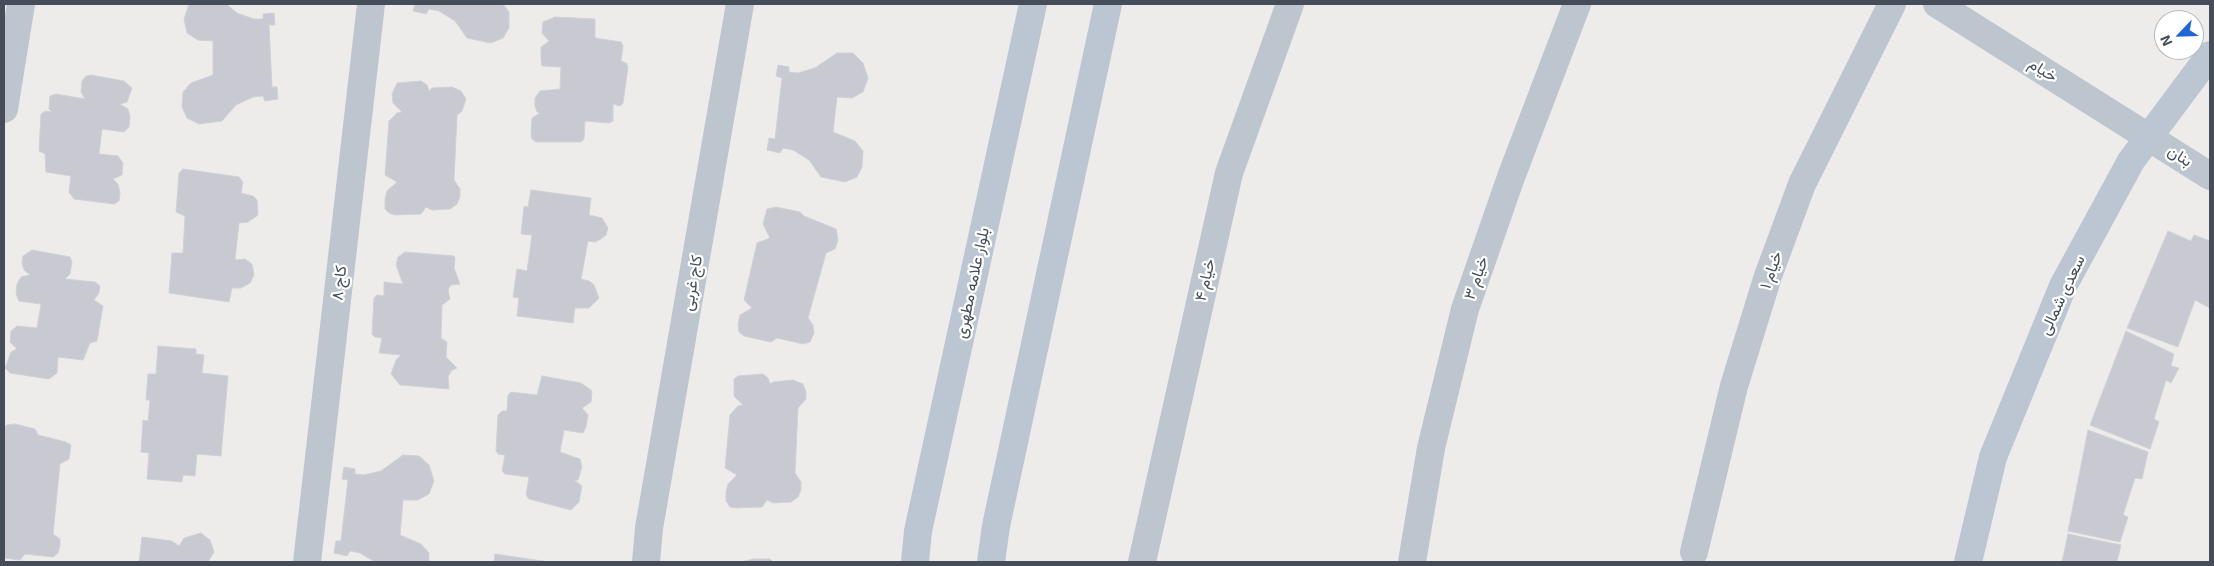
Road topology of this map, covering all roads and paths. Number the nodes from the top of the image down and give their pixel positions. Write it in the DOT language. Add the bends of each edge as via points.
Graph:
graph roads {
  1 [pos="21,4"];
  2 [pos="371,4"];
  3 [pos="740,4"];
  4 [pos="1033,4"];
  5 [pos="1108,4"];
  6 [pos="1290,4"];
  7 [pos="1577,4"];
  8 [pos="1892,4"];
  9 [pos="1937,4"];
  10 [pos="2210,55"];
  11 [pos="4,108"];
  12 [pos="2149,137"];
  13 [pos="2210,176"];
  14 [pos="1694,552"];
  15 [pos="307,562"];
  16 [pos="646,562"];
  17 [pos="915,562"];
  18 [pos="991,562"];
  19 [pos="1142,562"];
  20 [pos="1412,562"];
  21 [pos="1968,562"];
  1 -- 11 [label="street"];
  2 -- 15 [label="street, کاج ۸"];
  3 -- 16 [label="street, کاج غربی"];
  4 -- 17 [label="main road, بلوار علامه مطهری" via="918,531"];
  5 -- 18 [label="main road"];
  6 -- 19 [label="street, خیام ۴" via="1229,173"];
  7 -- 20 [label="street, خیام ۳" via="1465,309 1431,448"];
  8 -- 14 [label="street, خیام ۱" via="1802,184 1768,276 1734,386"];
  9 -- 12 [label="street, خیام"];
  10 -- 12 [label="main road, سعدی شمالی"];
  12 -- 13 [label="street, بنان"];
  12 -- 21 [label="main road, سعدی شمالی" via="2131,161 2063,286 1993,457"];
}
